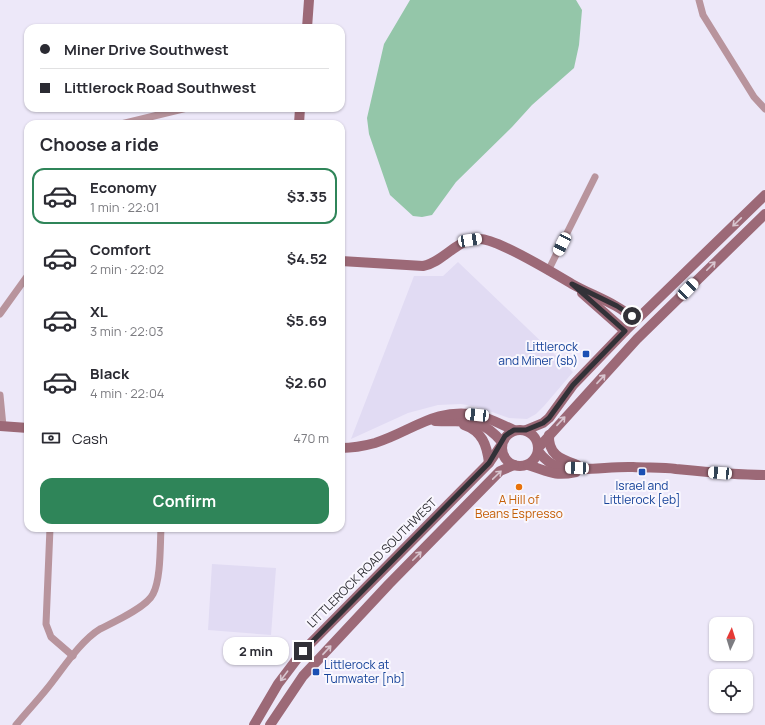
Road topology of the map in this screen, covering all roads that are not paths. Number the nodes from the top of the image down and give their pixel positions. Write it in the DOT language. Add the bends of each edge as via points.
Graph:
graph roads {
  1 [pos="309,0"];
  2 [pos="698,0"];
  3 [pos="307,24"];
  4 [pos="765,109"];
  5 [pos="173,112"];
  6 [pos="144,120"];
  7 [pos="595,177"];
  8 [pos="765,195"];
  9 [pos="765,214"];
  10 [pos="345,261"];
  11 [pos="548,271"];
  12 [pos="24,281"];
  13 [pos="572,284"];
  14 [pos="0,314"];
  15 [pos="635,320"];
  16 [pos="625,331"];
  17 [pos="0,395"];
  18 [pos="425,420"];
  19 [pos="456,422"];
  20 [pos="2,426"];
  21 [pos="24,428"];
  22 [pos="514,430"];
  23 [pos="526,430"];
  24 [pos="549,435"];
  25 [pos="502,443"];
  26 [pos="345,448"];
  27 [pos="538,449"];
  28 [pos="489,463"];
  29 [pos="514,465"];
  30 [pos="528,465"];
  31 [pos="587,469"];
  32 [pos="765,475"];
  33 [pos="50,532"];
  34 [pos="161,532"];
  35 [pos="72,656"];
  36 [pos="16,725"];
  37 [pos="254,725"];
  38 [pos="270,725"];
  1 -- 3 [label="main road"];
  2 -- 4 [label="street" via="707,20 754,97"];
  5 -- 6 [label="street"];
  7 -- 11 [label="street"];
  8 -- 15 [label="main road, one-way"];
  24 -- 9 [label="main road, one-way" via="638,339"];
  10 -- 11 [label="main road" via="423,266 436,262 458,245 480,238 491,241"];
  11 -- 13 [label="main road"];
  12 -- 14 [label="street"];
  13 -- 15 [label="main road" via="617,306"];
  13 -- 16 [label="main road"];
  15 -- 16 [label="main road"];
  16 -- 23 [label="main road" via="573,385 549,418"];
  17 -- 20 [label="street"];
  18 -- 19 [label="main road"];
  18 -- 22 [label="main road" via="447,415 477,415"];
  18 -- 26 [label="main road" via="376,443"];
  19 -- 25 [label="main road" via="467,421 484,426 496,434"];
  19 -- 28 [label="main road" via="472,427 482,437"];
  20 -- 21 [label="main road"];
  22 -- 23 [label="main road"];
  22 -- 25 [label="main road" via="505,436"];
  23 -- 27 [label="main road" via="535,437"];
  24 -- 27 [label="main road"];
  24 -- 31 [label="main road" via="550,446 558,457"];
  25 -- 28 [label="main road, LITTLEROCK ROAD SOUTHWEST"];
  25 -- 29 [label="main road" via="504,457"];
  27 -- 30 [label="main road" via="535,459"];
  27 -- 31 [label="main road" via="548,462"];
  28 -- 37 [label="main road, LITTLEROCK ROAD SOUTHWEST, one-way" via="303,651 278,684"];
  29 -- 30 [label="main road"];
  38 -- 29 [label="main road, one-way" via="308,670 500,472"];
  30 -- 31 [label="main road" via="558,474"];
  31 -- 32 [label="main road" via="618,466"];
  33 -- 35 [label="street" via="46,624 51,637"];
  34 -- 35 [label="street" via="157,583 153,595 144,604 98,630"];
  35 -- 36 [label="street"];
}
